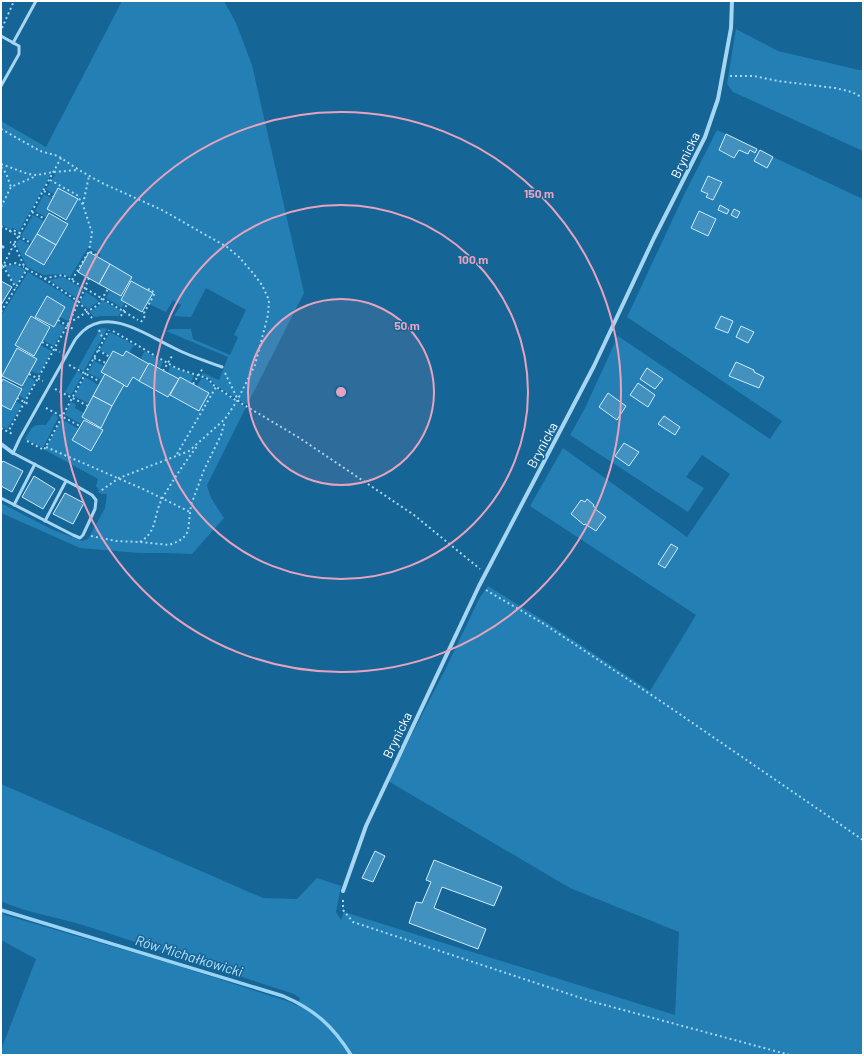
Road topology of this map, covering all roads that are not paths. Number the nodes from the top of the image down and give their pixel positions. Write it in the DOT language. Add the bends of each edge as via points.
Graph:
graph roads {
  1 [pos="36,1"];
  2 [pos="732,1"];
  3 [pos="1,36"];
  4 [pos="13,43"];
  5 [pos="1,86"];
  6 [pos="222,367"];
  7 [pos="1,444"];
  8 [pos="13,453"];
  9 [pos="35,464"];
  10 [pos="66,481"];
  11 [pos="1,498"];
  12 [pos="14,505"];
  13 [pos="45,521"];
  14 [pos="343,891"];
  1 -- 4 [label="lane"];
  2 -- 14 [label="street, Brynicka" via="731,28 723,76 706,137 654,238 594,366 479,586 366,826"];
  3 -- 4 [label="lane"];
  4 -- 5 [label="lane" via="20,46 19,54"];
  6 -- 8 [label="lane" via="118,322 96,324 83,330 75,340"];
  7 -- 8 [label="street"];
  8 -- 9 [label="lane"];
  9 -- 10 [label="lane"];
  9 -- 12 [label="lane"];
  10 -- 13 [label="lane"];
  10 -- 13 [label="lane" via="96,500 95,509 82,536 80,538"];
  11 -- 12 [label="lane"];
  12 -- 13 [label="lane"];
}
